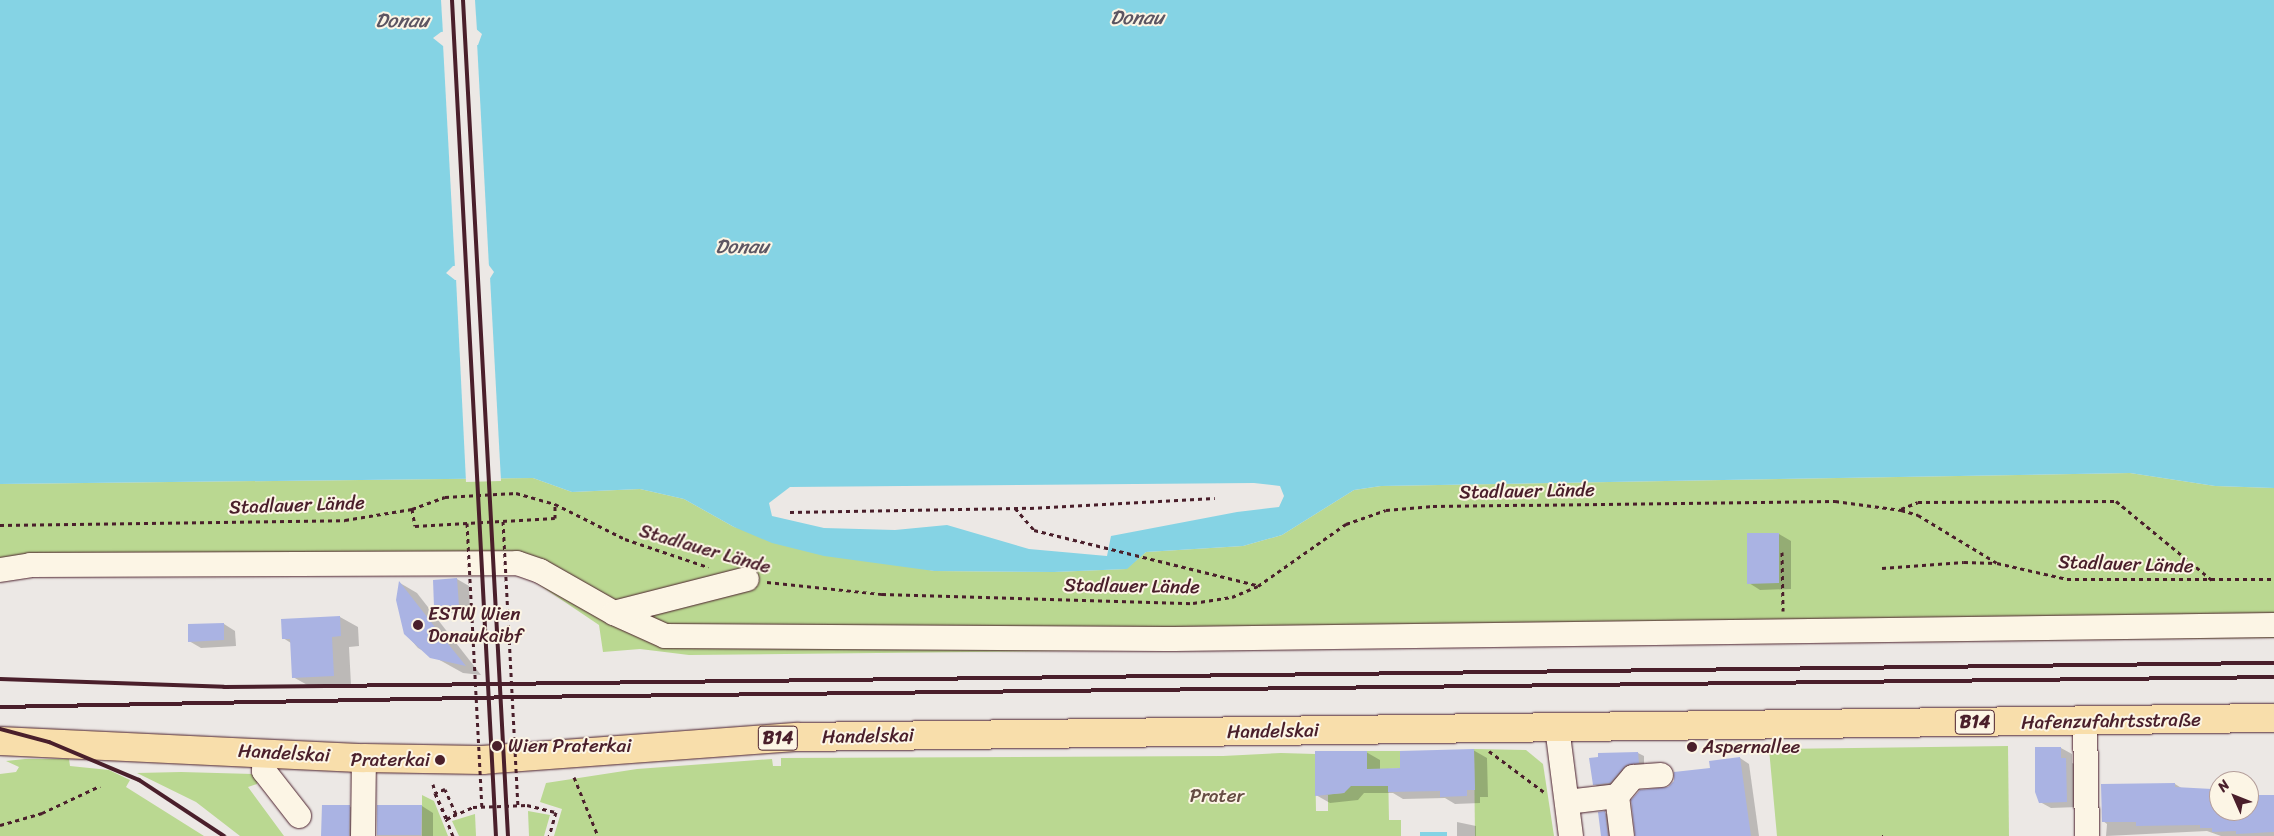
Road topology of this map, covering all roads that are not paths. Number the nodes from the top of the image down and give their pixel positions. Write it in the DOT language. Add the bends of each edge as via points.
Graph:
graph roads {
  1 [pos="0,570"];
  2 [pos="747,579"];
  3 [pos="614,613"];
  4 [pos="2274,625"];
  5 [pos="2274,718"];
  6 [pos="2085,721"];
  7 [pos="1557,728"];
  8 [pos="0,741"];
  9 [pos="265,752"];
  10 [pos="364,758"];
  11 [pos="1661,775"];
  12 [pos="1617,796"];
  13 [pos="1557,799"];
  14 [pos="298,816"];
  15 [pos="363,836"];
  16 [pos="1571,836"];
  17 [pos="1622,836"];
  18 [pos="2087,836"];
  1 -- 3 [label="street" via="30,565 517,563 540,571"];
  2 -- 3 [label="street"];
  3 -- 4 [label="street" via="665,636 1174,639"];
  5 -- 6 [label="main road, Hafenzufahrtsstraße / B14"];
  6 -- 7 [label="main road, Hafenzufahrtsstraße / B14"];
  6 -- 18 [label="street"];
  7 -- 10 [label="main road, Handelskai / B14" via="798,737 482,760"];
  7 -- 13 [label="street"];
  8 -- 9 [label="main road, Handelskai / B14"];
  9 -- 10 [label="main road, Handelskai / B14"];
  9 -- 14 [label="street" via="264,771"];
  10 -- 15 [label="street"];
  11 -- 12 [label="street" via="1633,777"];
  12 -- 13 [label="street"];
  12 -- 17 [label="street"];
  13 -- 16 [label="street"];
}
